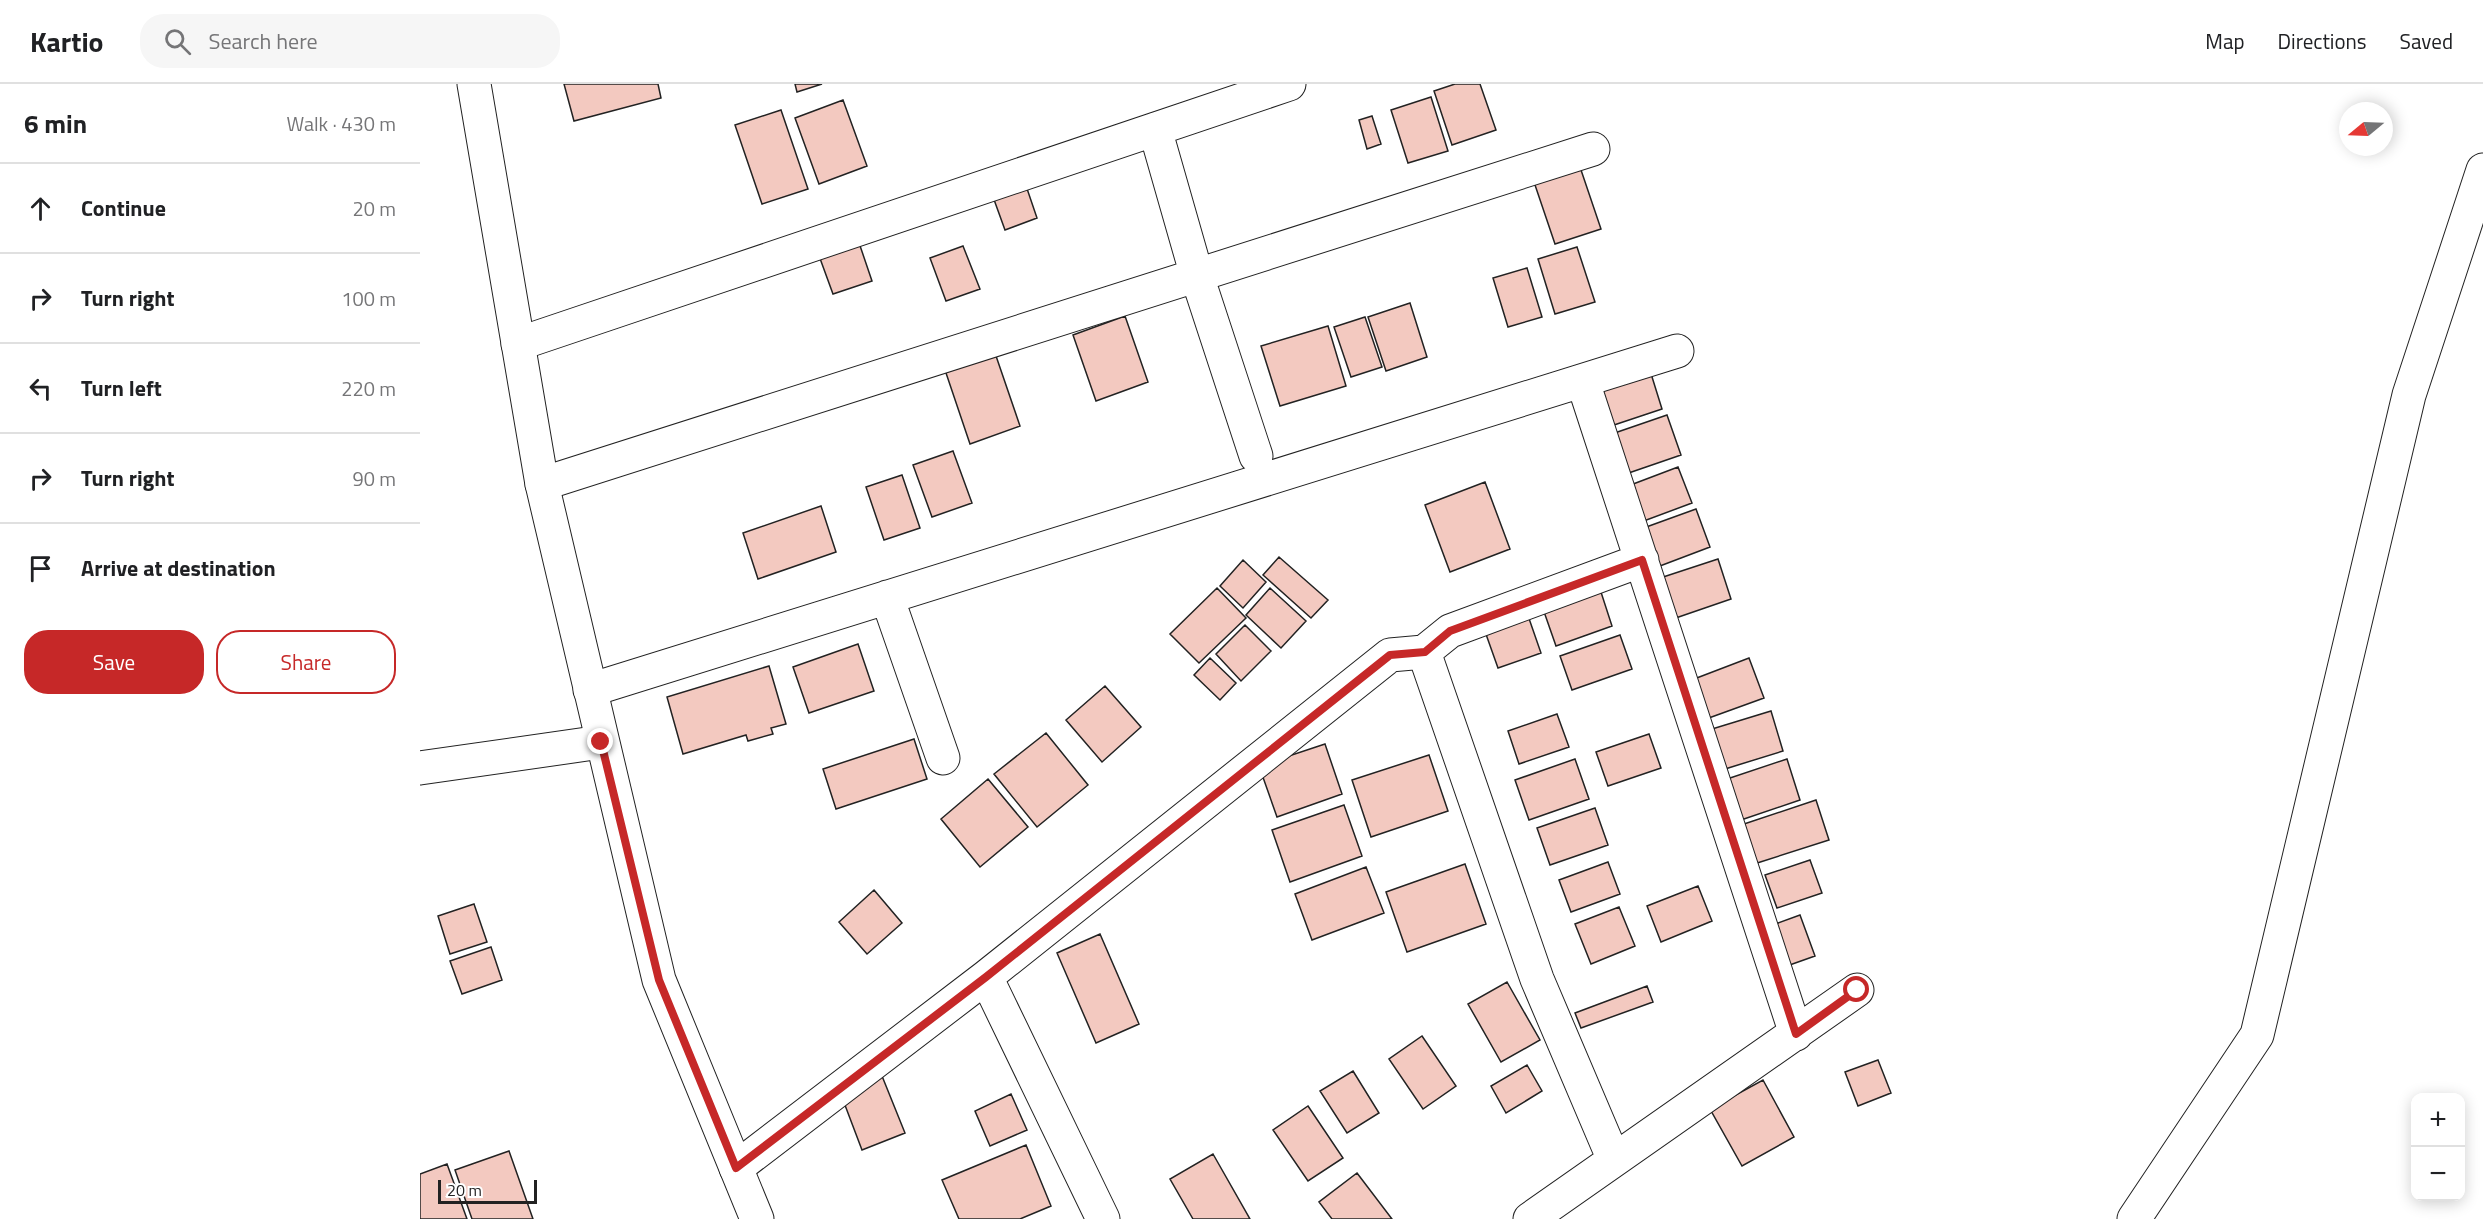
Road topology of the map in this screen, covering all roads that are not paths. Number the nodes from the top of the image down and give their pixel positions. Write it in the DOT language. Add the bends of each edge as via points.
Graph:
graph roads {
  1 [pos="474,84"];
  2 [pos="1290,84"];
  3 [pos="1155,129"];
  4 [pos="1593,149"];
  5 [pos="2483,170"];
  6 [pos="1197,276"];
  7 [pos="518,344"];
  8 [pos="1677,351"];
  9 [pos="1584,385"];
  10 [pos="1256,456"];
  11 [pos="542,484"];
  12 [pos="1642,560"];
  13 [pos="887,597"];
  14 [pos="1425,652"];
  15 [pos="590,690"];
  16 [pos="601,742"];
  17 [pos="943,758"];
  18 [pos="420,768"];
  19 [pos="986,977"];
  20 [pos="1857,990"];
  21 [pos="1796,1034"];
  22 [pos="1614,1160"];
  23 [pos="736,1168"];
  24 [pos="757,1219"];
  25 [pos="1103,1219"];
  26 [pos="1530,1219"];
  27 [pos="2134,1219"];
  1 -- 7 [label="street"];
  2 -- 3 [label="street"];
  3 -- 6 [label="street"];
  3 -- 7 [label="street"];
  4 -- 6 [label="street"];
  5 -- 27 [label="street" via="2409,395 2257,1035"];
  6 -- 10 [label="street"];
  6 -- 11 [label="street"];
  7 -- 11 [label="street"];
  8 -- 13 [label="street"];
  9 -- 12 [label="street"];
  11 -- 15 [label="street"];
  12 -- 14 [label="street" via="1450,631"];
  12 -- 21 [label="street"];
  13 -- 15 [label="street"];
  13 -- 17 [label="street"];
  14 -- 19 [label="street" via="1390,655"];
  14 -- 22 [label="street" via="1537,979"];
  15 -- 16 [label="street"];
  16 -- 18 [label="street"];
  16 -- 23 [label="street" via="659,980"];
  19 -- 23 [label="street"];
  19 -- 25 [label="street"];
  20 -- 21 [label="street"];
  21 -- 22 [label="street"];
  22 -- 26 [label="street"];
  23 -- 24 [label="street"];
}
